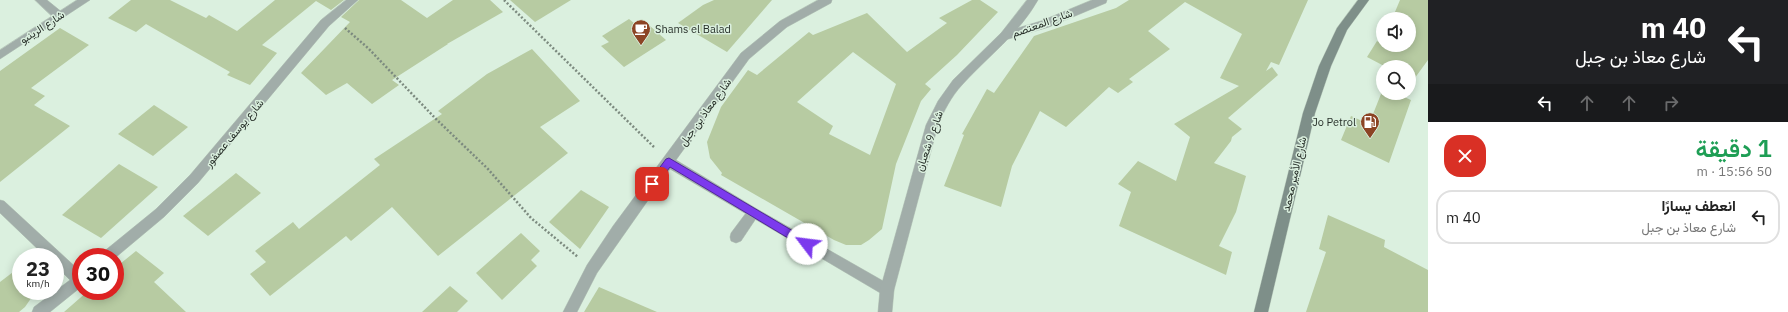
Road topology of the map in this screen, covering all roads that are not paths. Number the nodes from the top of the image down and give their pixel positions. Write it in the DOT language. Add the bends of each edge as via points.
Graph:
graph roads {
  1 [pos="40,0"];
  2 [pos="85,0"];
  3 [pos="353,0"];
  4 [pos="827,0"];
  5 [pos="1033,0"];
  6 [pos="1102,0"];
  7 [pos="1364,0"];
  8 [pos="59,16"];
  9 [pos="1005,36"];
  10 [pos="0,55"];
  11 [pos="669,162"];
  12 [pos="0,205"];
  13 [pos="753,213"];
  14 [pos="736,237"];
  15 [pos="45,248"];
  16 [pos="119,248"];
  17 [pos="64,265"];
  18 [pos="72,273"];
  19 [pos="72,286"];
  20 [pos="887,290"];
  21 [pos="39,312"];
  22 [pos="570,312"];
  23 [pos="885,312"];
  24 [pos="1261,312"];
  1 -- 8 [label="street"];
  2 -- 8 [label="street, شارع الرينبو"];
  3 -- 16 [label="street, شارع يوسف عصفور" via="332,17 194,179 160,213"];
  4 -- 11 [label="street, شارع معاذ بن جبل" via="766,35 745,56"];
  5 -- 9 [label="street, شارع 9 شعبان"];
  6 -- 9 [label="street, شارع المعتصم" via="1045,24"];
  7 -- 24 [label="main road, شارع الأمير محمد" via="1342,28 1308,113"];
  8 -- 10 [label="street, شارع الرينبو"];
  9 -- 20 [label="street, شارع 9 شعبان" via="957,83 942,104 932,125"];
  11 -- 13 [label="street"];
  11 -- 22 [label="street, شارع معاذ بن جبل" via="592,269"];
  12 -- 15 [label="street"];
  13 -- 14 [label="street"];
  13 -- 20 [label="street"];
  17 -- 18 [label="street"];
  19 -- 21 [label="street"];
  20 -- 23 [label="street, شارع 9 شعبان"];
}
